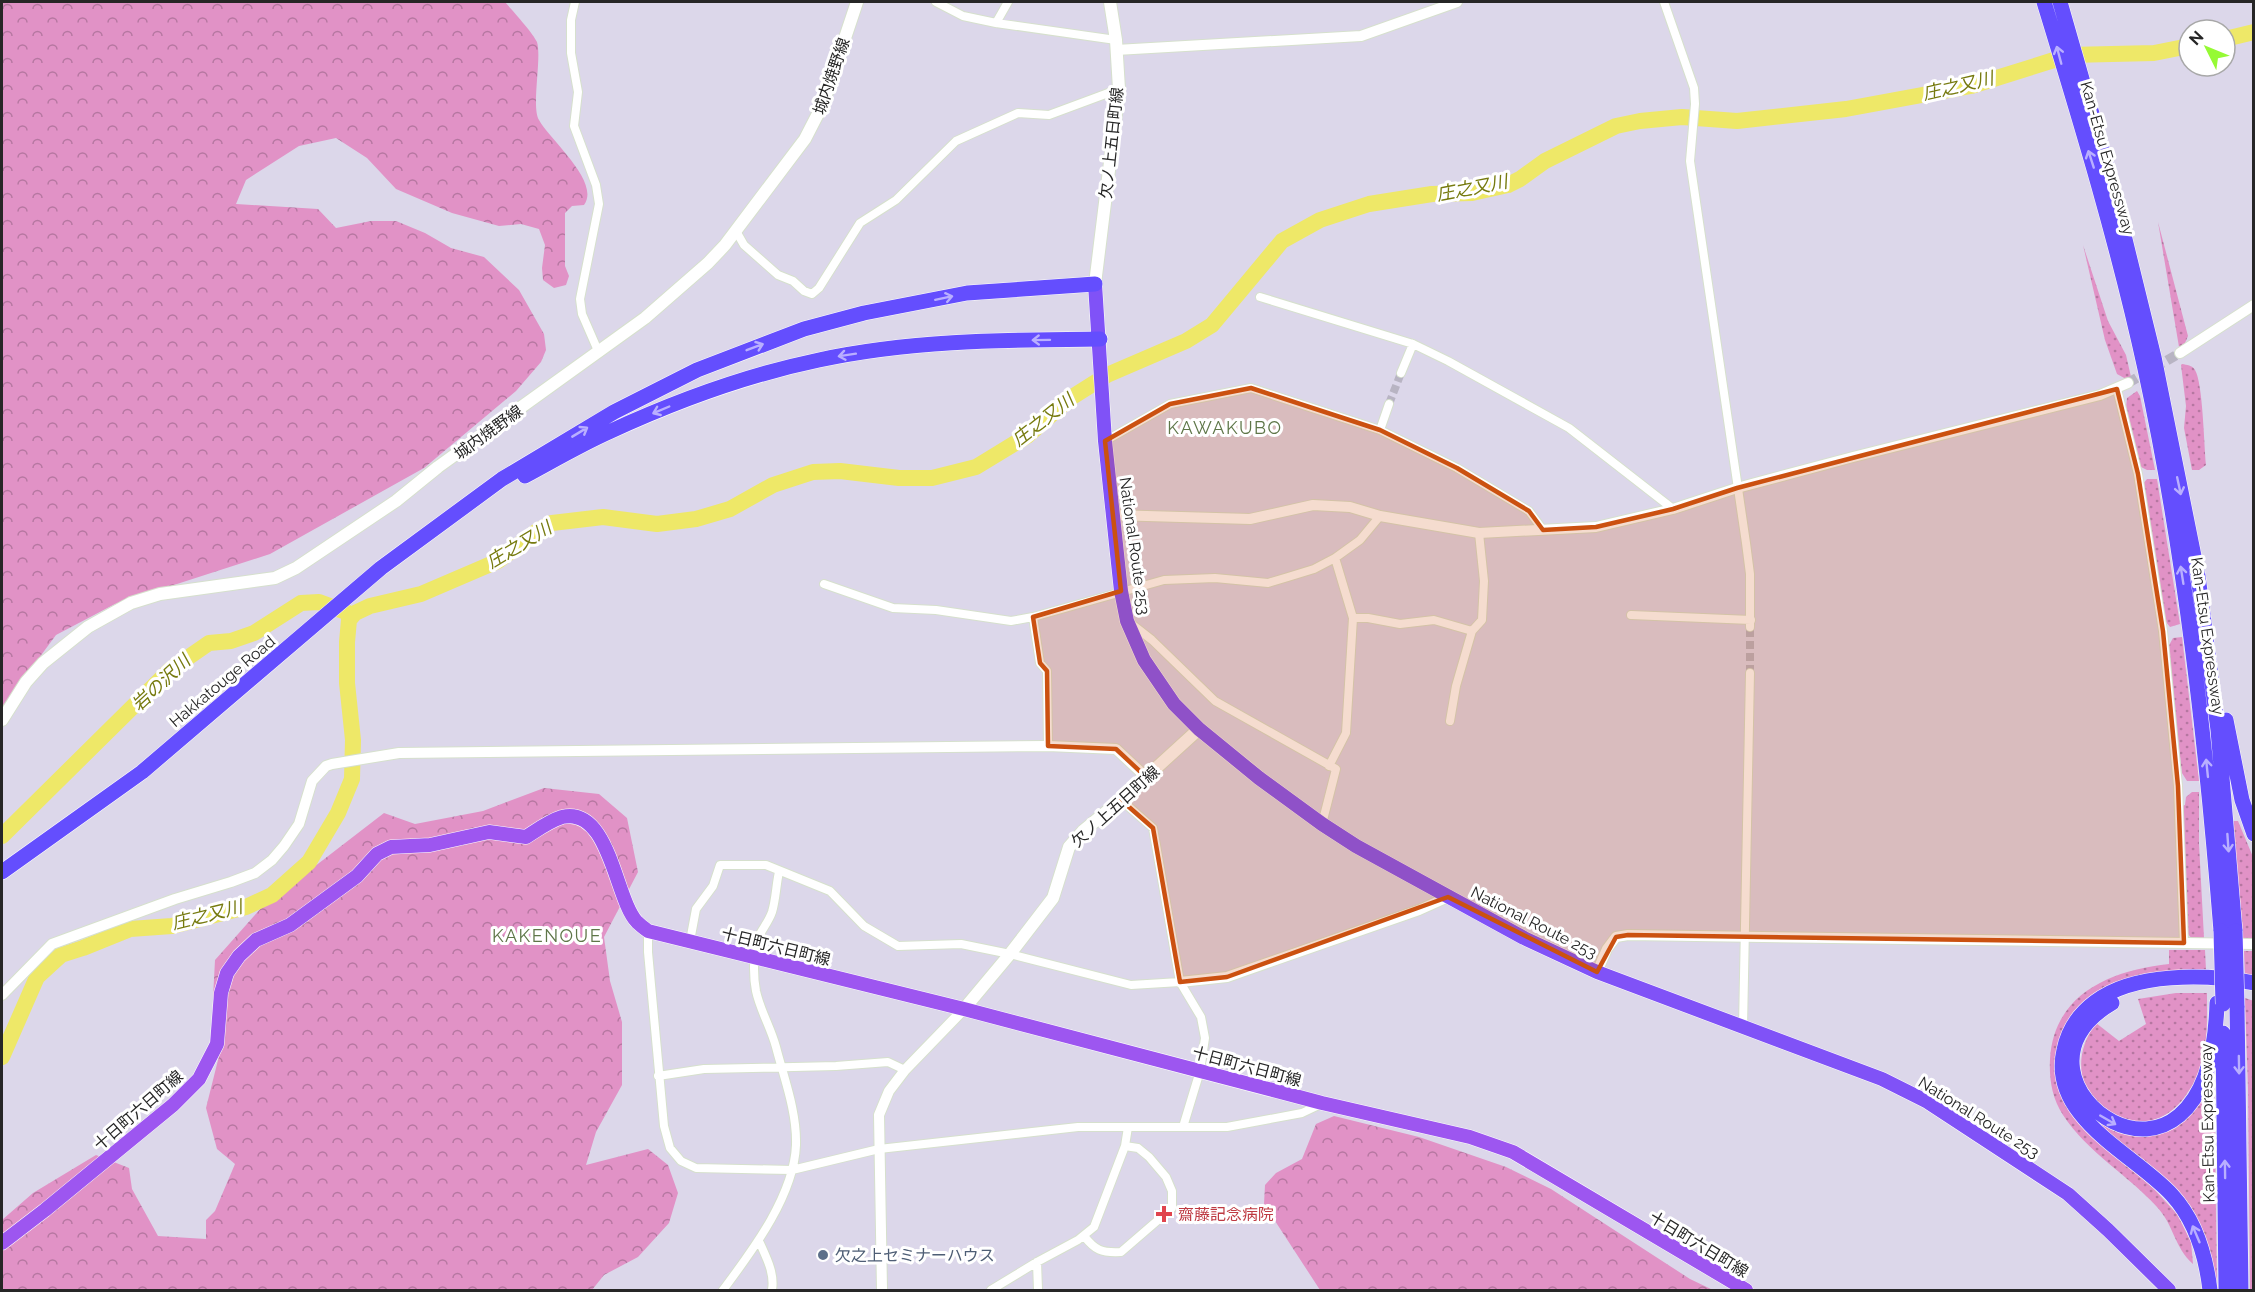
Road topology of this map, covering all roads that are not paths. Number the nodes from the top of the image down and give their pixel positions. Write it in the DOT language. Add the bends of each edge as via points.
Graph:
graph roads {
  1 [pos="575,2"];
  2 [pos="857,2"];
  3 [pos="936,2"];
  4 [pos="1008,2"];
  5 [pos="1110,2"];
  6 [pos="1457,2"];
  7 [pos="1664,2"];
  8 [pos="2044,2"];
  9 [pos="2060,2"];
  10 [pos="996,23"];
  11 [pos="2059,24"];
  12 [pos="1116,45"];
  13 [pos="2075,83"];
  14 [pos="1119,89"];
  15 [pos="736,231"];
  16 [pos="1095,284"];
  17 [pos="1260,297"];
  18 [pos="2253,305"];
  19 [pos="1100,339"];
  20 [pos="1413,344"];
  21 [pos="599,352"];
  22 [pos="2180,352"];
  23 [pos="1401,373"];
  24 [pos="2128,383"];
  25 [pos="2116,389"];
  26 [pos="1389,404"];
  27 [pos="1380,430"];
  28 [pos="1105,441"];
  29 [pos="1737,488"];
  30 [pos="1673,509"];
  31 [pos="461,510"];
  32 [pos="1112,515"];
  33 [pos="1380,516"];
  34 [pos="1543,530"];
  35 [pos="1479,532"];
  36 [pos="1335,558"];
  37 [pos="2198,576"];
  38 [pos="824,584"];
  39 [pos="1121,591"];
  40 [pos="1631,615"];
  41 [pos="1033,617"];
  42 [pos="1353,618"];
  43 [pos="1127,621"];
  44 [pos="1472,631"];
  45 [pos="1750,673"];
  46 [pos="2,720"];
  47 [pos="1450,721"];
  48 [pos="1200,729"];
  49 [pos="1048,746"];
  50 [pos="1329,766"];
  51 [pos="1146,777"];
  52 [pos="1121,800"];
  53 [pos="1322,824"];
  54 [pos="2253,834"];
  55 [pos="2,872"];
  56 [pos="779,872"];
  57 [pos="1448,897"];
  58 [pos="648,931"];
  59 [pos="2224,931"];
  60 [pos="1745,936"];
  61 [pos="690,941"];
  62 [pos="2184,943"];
  63 [pos="2253,944"];
  64 [pos="1010,954"];
  65 [pos="755,958"];
  66 [pos="1598,972"];
  67 [pos="1180,982"];
  68 [pos="2253,983"];
  69 [pos="2253,993"];
  70 [pos="2,995"];
  71 [pos="2226,1004"];
  72 [pos="964,1009"];
  73 [pos="1743,1027"];
  74 [pos="781,1065"];
  75 [pos="904,1070"];
  76 [pos="1200,1071"];
  77 [pos="658,1076"];
  78 [pos="1322,1103"];
  79 [pos="1128,1127"];
  80 [pos="1183,1127"];
  81 [pos="1125,1146"];
  82 [pos="879,1149"];
  83 [pos="792,1170"];
  84 [pos="1084,1236"];
  85 [pos="759,1241"];
  86 [pos="2,1243"];
  87 [pos="1037,1262"];
  88 [pos="723,1290"];
  89 [pos="772,1290"];
  90 [pos="882,1290"];
  91 [pos="991,1290"];
  92 [pos="1038,1290"];
  93 [pos="1746,1290"];
  94 [pos="2169,1290"];
  95 [pos="2210,1290"];
  96 [pos="2226,1290"];
  97 [pos="2241,1290"];
  1 -- 21 [label="street" via="571,20 571,54 578,92 574,126 599,204 580,299 582,314"];
  2 -- 15 [label="main road, 城内焼野線" via="818,118"];
  3 -- 10 [label="street" via="963,16"];
  4 -- 10 [label="street"];
  5 -- 12 [label="main road, 欠ノ上五日町線"];
  6 -- 12 [label="street" via="1361,36"];
  7 -- 29 [label="street" via="1694,88 1690,161"];
  8 -- 11 [label="highway, Kan-Etsu Expressway"];
  9 -- 11 [label="highway, Kan-Etsu Expressway"];
  10 -- 12 [label="street"];
  11 -- 13 [label="highway, Kan-Etsu Expressway"];
  12 -- 14 [label="main road, 欠ノ上五日町線"];
  13 -- 37 [label="highway, Kan-Etsu Expressway, one-way" via="2107,166 2154,357"];
  59 -- 13 [label="highway, Kan-Etsu Expressway, one-way" via="2204,732 2182,576 2145,370"];
  14 -- 15 [label="street" via="1049,115 1018,113 956,141 896,200 860,223 812,294 778,274 744,245"];
  14 -- 16 [label="main road, 欠ノ上五日町線"];
  15 -- 21 [label="main road, 城内焼野線" via="685,284"];
  16 -- 19 [label="highway"];
  31 -- 16 [label="highway, one-way" via="502,479 614,412 697,370 804,329 967,293"];
  17 -- 20 [label="street"];
  18 -- 22 [label="street"];
  19 -- 28 [label="highway, National Route 253"];
  19 -- 31 [label="highway, one-way" via="929,344 819,360 774,371 715,388 608,432"];
  20 -- 23 [label="street"];
  20 -- 30 [label="street" via="1569,428"];
  21 -- 46 [label="main road, 城内焼野線" via="396,501 296,568 275,578 160,594 131,603 88,627 43,663"];
  24 -- 25 [label="street"];
  25 -- 29 [label="street"];
  25 -- 62 [label="street" via="2138,474 2163,631 2178,786"];
  26 -- 27 [label="street"];
  27 -- 28 [label="street" via="1251,388 1170,404"];
  27 -- 34 [label="street" via="1457,468 1529,511"];
  28 -- 32 [label="highway, National Route 253"];
  29 -- 30 [label="street"];
  29 -- 40 [label="street" via="1750,574 1750,624"];
  30 -- 34 [label="street" via="1596,527"];
  31 -- 55 [label="highway, Hakkatouge Road" via="353,592 142,772"];
  32 -- 33 [label="street" via="1250,519 1313,505 1350,507"];
  32 -- 39 [label="highway, National Route 253"];
  33 -- 35 [label="street"];
  33 -- 36 [label="street" via="1360,540"];
  34 -- 35 [label="street"];
  35 -- 44 [label="street" via="1484,581 1482,620"];
  36 -- 39 [label="street" via="1268,583 1215,578 1164,580"];
  36 -- 42 [label="street"];
  37 -- 54 [label="highway" via="2233,758"];
  37 -- 59 [label="highway, Kan-Etsu Expressway, one-way" via="2218,730"];
  38 -- 41 [label="street" via="893,608 1011,621"];
  39 -- 41 [label="street"];
  39 -- 43 [label="highway, National Route 253"];
  41 -- 49 [label="street" via="1040,663 1047,671"];
  42 -- 44 [label="street" via="1400,624 1434,620"];
  42 -- 50 [label="street" via="1346,733"];
  43 -- 48 [label="highway, National Route 253" via="1148,667 1174,704"];
  43 -- 50 [label="street" via="1215,701"];
  44 -- 47 [label="street"];
  45 -- 60 [label="street"];
  48 -- 51 [label="main road, 欠ノ上五日町線"];
  48 -- 53 [label="highway, National Route 253"];
  49 -- 51 [label="street" via="1116,749"];
  49 -- 70 [label="street" via="399,753 332,764 312,781 299,824 284,846 255,873 52,944"];
  50 -- 53 [label="street" via="1336,769"];
  51 -- 52 [label="main road, 欠ノ上五日町線"];
  52 -- 64 [label="main road, 欠ノ上五日町線" via="1068,847 1053,898"];
  52 -- 67 [label="street" via="1153,828"];
  53 -- 57 [label="highway, National Route 253"];
  56 -- 61 [label="street" via="766,865 720,865 713,886 696,909"];
  56 -- 64 [label="street" via="830,891 864,926 898,946 961,944"];
  56 -- 65 [label="street" via="772,913 758,939"];
  57 -- 66 [label="highway, National Route 253" via="1551,952"];
  57 -- 67 [label="street" via="1227,976"];
  58 -- 61 [label="main road, 十日町六日町線"];
  58 -- 77 [label="street"];
  58 -- 86 [label="main road, 十日町六日町線" via="636,922 627,906 605,845 579,818 549,822 526,837 489,832 384,850 338,890 290,925 256,940 240,956 227,973 221,993 217,1044 199,1079 157,1119"];
  59 -- 71 [label="highway, Kan-Etsu Expressway, bridge"];
  60 -- 62 [label="street"];
  60 -- 66 [label="street" via="1616,937"];
  60 -- 73 [label="street"];
  61 -- 65 [label="main road, 十日町六日町線"];
  62 -- 63 [label="street"];
  64 -- 67 [label="street" via="1131,985"];
  64 -- 72 [label="main road, 欠ノ上五日町線"];
  65 -- 72 [label="main road, 十日町六日町線"];
  65 -- 74 [label="street" via="756,991"];
  66 -- 73 [label="highway, National Route 253"];
  67 -- 76 [label="street" via="1201,1017 1205,1038"];
  95 -- 68 [label="highway, one-way" via="2206,1263 2188,1217 2163,1186 2096,1132 2080,1114 2064,1081 2062,1055 2070,1029 2082,1013 2123,987 2187,978"];
  69 -- 71 [label="highway, one-way" via="2187,987 2150,990 2110,1004 2090,1020 2077,1040 2073,1064 2085,1100 2102,1117 2124,1128 2148,1129 2174,1119 2193,1101 2207,1073"];
  96 -- 71 [label="highway, Kan-Etsu Expressway, one-way"];
  71 -- 97 [label="highway, Kan-Etsu Expressway, one-way"];
  72 -- 75 [label="street"];
  72 -- 76 [label="main road, 十日町六日町線"];
  73 -- 94 [label="highway, National Route 253" via="1882,1079 1926,1101 2068,1194"];
  74 -- 75 [label="street" via="888,1062"];
  74 -- 77 [label="street"];
  74 -- 83 [label="street" via="793,1113 796,1145"];
  75 -- 82 [label="street" via="879,1115"];
  76 -- 78 [label="main road, 十日町六日町線"];
  76 -- 80 [label="street"];
  77 -- 83 [label="street" via="664,1126 670,1148 681,1161 703,1169"];
  78 -- 80 [label="street" via="1302,1113 1227,1127"];
  78 -- 93 [label="main road, 十日町六日町線" via="1470,1137 1513,1152"];
  79 -- 80 [label="street"];
  79 -- 81 [label="street"];
  79 -- 82 [label="street" via="1078,1127"];
  81 -- 84 [label="street" via="1094,1227"];
  81 -- 84 [label="street" via="1138,1148 1166,1177 1172,1191 1172,1208 1121,1252 1094,1249"];
  82 -- 83 [label="street"];
  82 -- 90 [label="street"];
  83 -- 85 [label="street"];
  84 -- 87 [label="street"];
  85 -- 88 [label="street"];
  85 -- 89 [label="street" via="771,1268"];
  87 -- 91 [label="street"];
  87 -- 92 [label="street"];
}
